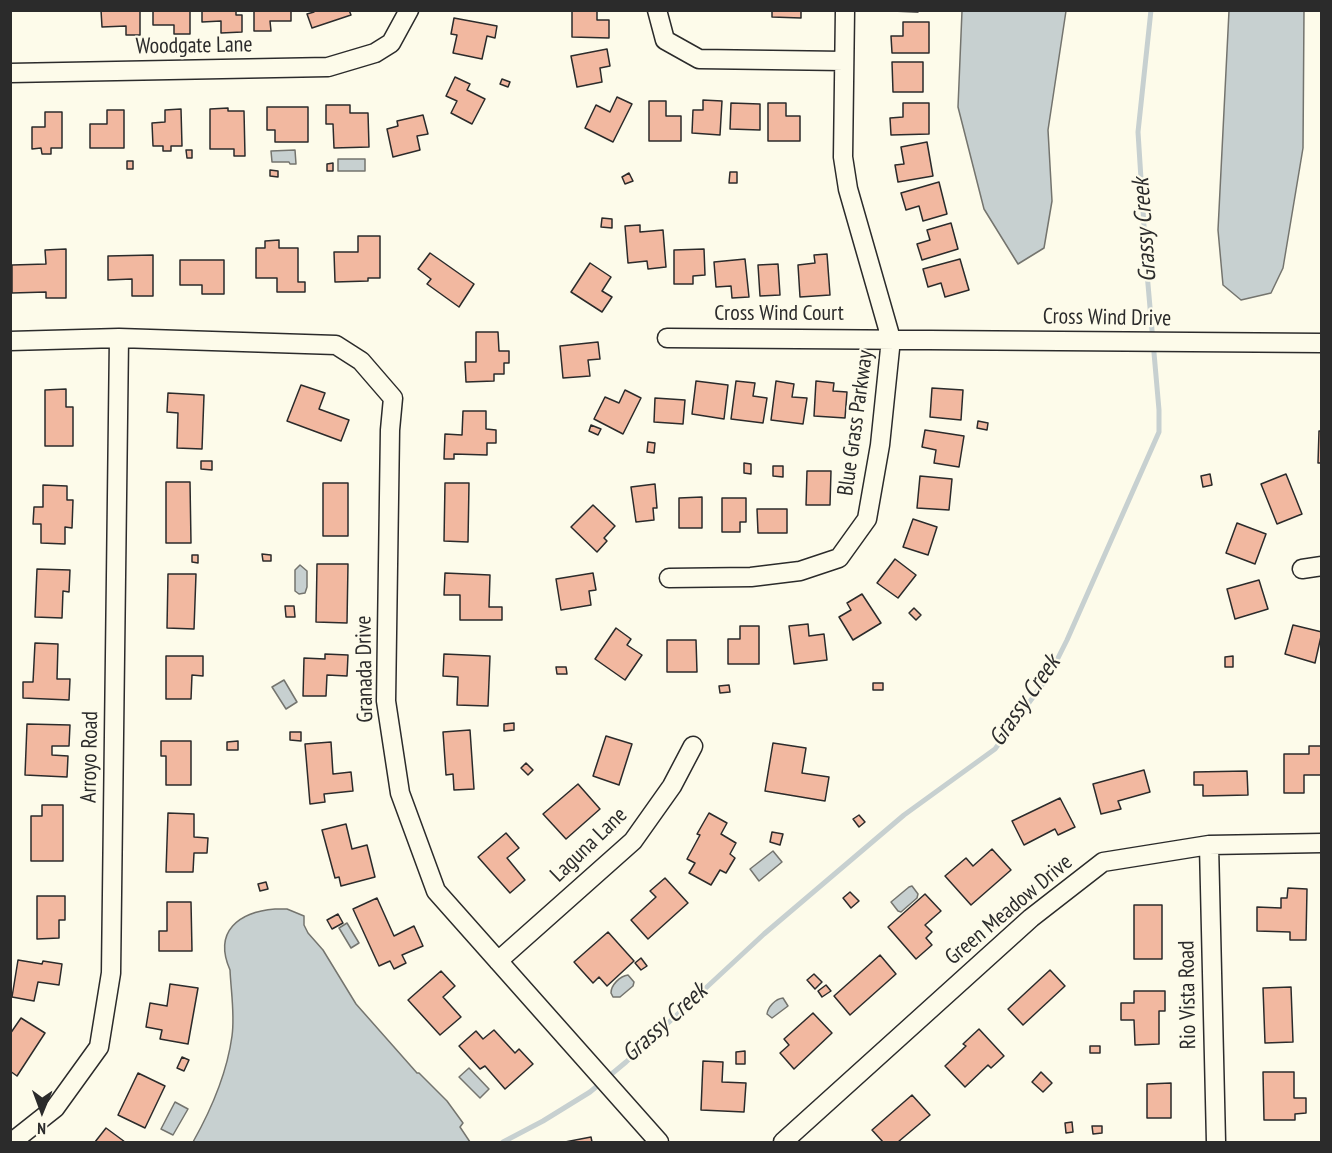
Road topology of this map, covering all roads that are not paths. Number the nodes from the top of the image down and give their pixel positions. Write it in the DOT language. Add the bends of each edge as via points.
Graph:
graph roads {
  1 [pos="409,10"];
  2 [pos="657,10"];
  3 [pos="845,10"];
  4 [pos="844,62"];
  5 [pos="10,73"];
  6 [pos="119,338"];
  7 [pos="667,338"];
  8 [pos="891,339"];
  9 [pos="10,341"];
  10 [pos="1322,343"];
  11 [pos="1322,566"];
  12 [pos="1302,569"];
  13 [pos="669,578"];
  14 [pos="693,746"];
  15 [pos="1322,843"];
  16 [pos="1209,845"];
  17 [pos="498,961"];
  18 [pos="12,1143"];
  19 [pos="659,1143"];
  20 [pos="783,1143"];
  21 [pos="1216,1143"];
  1 -- 5 [label="street, Woodgate Lane" via="391,43 375,53 328,68"];
  2 -- 4 [label="street" via="665,40 699,59"];
  3 -- 4 [label="street, Blue Grass Parkway"];
  4 -- 8 [label="street, Blue Grass Parkway" via="843,157 848,189"];
  6 -- 9 [label="street, Granada Drive"];
  6 -- 17 [label="street, Granada Drive" via="336,345 361,361 393,398 387,701 399,793 436,891"];
  6 -- 18 [label="street, Arroyo Road" via="111,973 99,1047 55,1108"];
  7 -- 8 [label="street, Cross Wind Court"];
  8 -- 10 [label="street, Cross Wind Drive"];
  8 -- 13 [label="street, Blue Grass Parkway" via="880,445 867,519 839,558 800,571 751,577"];
  11 -- 12 [label="street"];
  14 -- 17 [label="street, Laguna Lane" via="672,786 633,841"];
  15 -- 16 [label="street, Green Meadow Drive"];
  16 -- 20 [label="street, Green Meadow Drive" via="1103,862 1031,918"];
  16 -- 21 [label="street, Rio Vista Road"];
  17 -- 19 [label="street, Granada Drive"];
}
